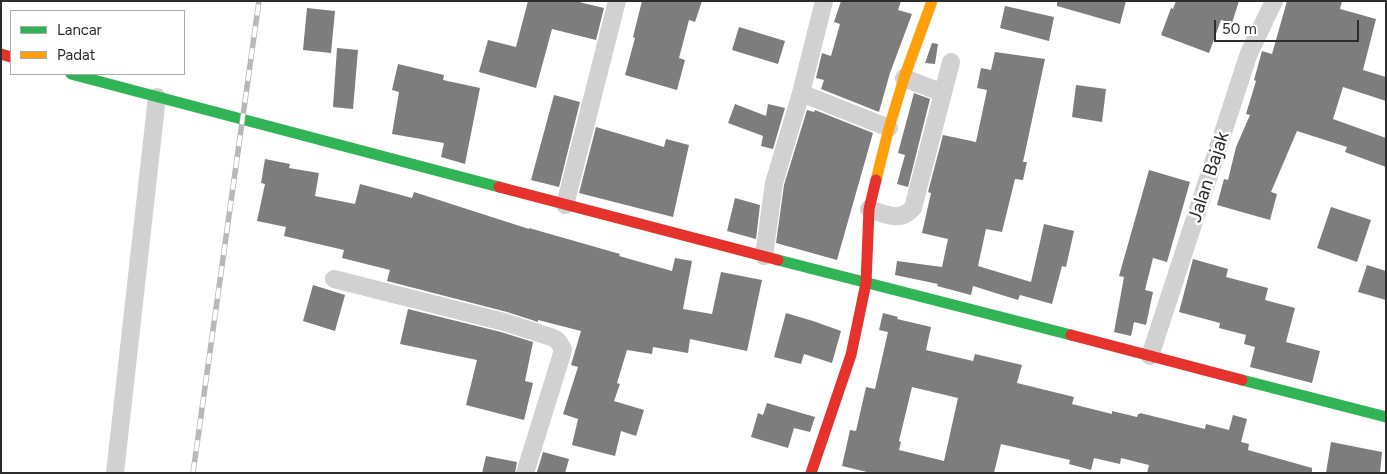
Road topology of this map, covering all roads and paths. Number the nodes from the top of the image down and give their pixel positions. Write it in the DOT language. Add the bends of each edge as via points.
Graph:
graph roads {
  1 [pos="617,1"];
  2 [pos="824,1"];
  3 [pos="932,1"];
  4 [pos="1274,1"];
  5 [pos="952,62"];
  6 [pos="75,75"];
  7 [pos="904,78"];
  8 [pos="801,93"];
  9 [pos="943,93"];
  10 [pos="157,97"];
  11 [pos="889,128"];
  12 [pos="565,204"];
  13 [pos="869,209"];
  14 [pos="764,256"];
  15 [pos="334,279"];
  16 [pos="866,283"];
  17 [pos="1150,356"];
  18 [pos="1386,417"];
  19 [pos="114,473"];
  20 [pos="526,473"];
  21 [pos="811,473"];
  1 -- 12 [label="street"];
  2 -- 8 [label="street"];
  3 -- 7 [label="street"];
  4 -- 17 [label="street, Jalan Bajak" via="1250,53"];
  5 -- 9 [label="street"];
  6 -- 10 [label="street"];
  7 -- 9 [label="street"];
  7 -- 11 [label="street"];
  8 -- 11 [label="street"];
  8 -- 14 [label="street" via="774,183"];
  9 -- 13 [label="street" via="913,208 901,217"];
  10 -- 12 [label="street"];
  10 -- 19 [label="street"];
  11 -- 13 [label="street"];
  12 -- 14 [label="street"];
  13 -- 16 [label="street"];
  14 -- 16 [label="street"];
  15 -- 20 [label="street" via="504,322 557,340 563,349 562,357"];
  16 -- 17 [label="street"];
  16 -- 21 [label="street" via="851,355"];
  17 -- 18 [label="street"];
}
